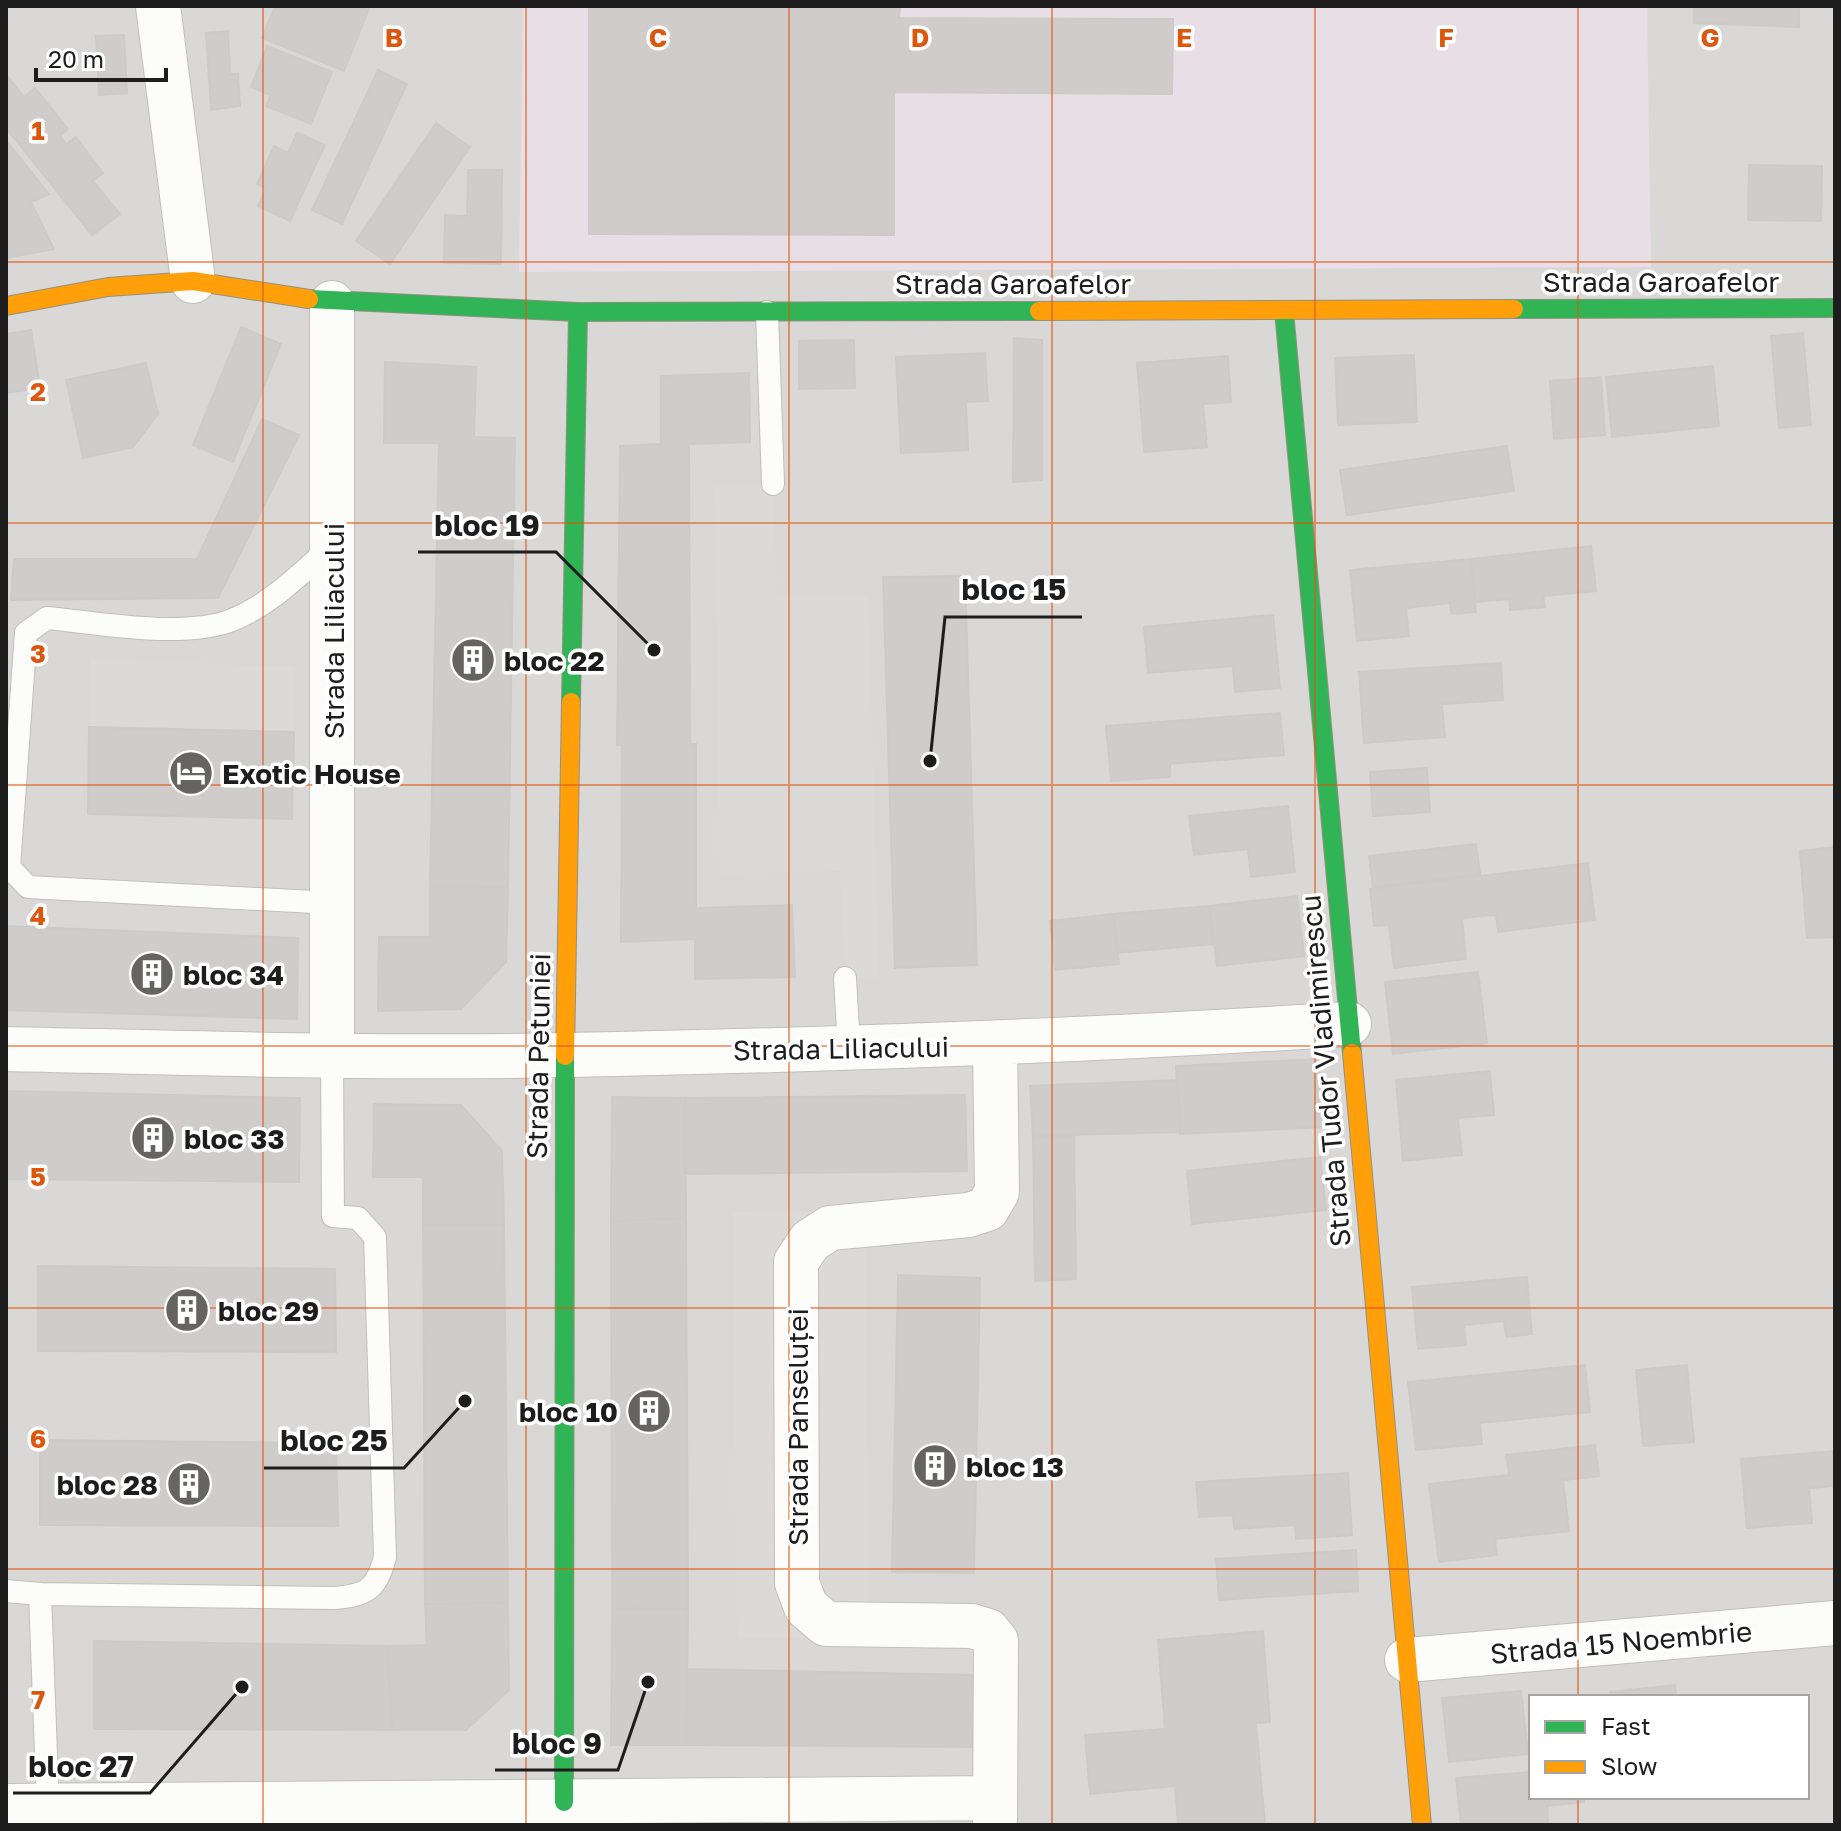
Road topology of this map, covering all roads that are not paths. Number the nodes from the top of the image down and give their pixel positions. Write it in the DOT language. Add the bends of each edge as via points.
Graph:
graph roads {
  1 [pos="158,6"];
  2 [pos="193,281"];
  3 [pos="332,303"];
  4 [pos="6,306"];
  5 [pos="1835,308"];
  6 [pos="1284,311"];
  7 [pos="578,312"];
  8 [pos="767,312"];
  9 [pos="773,484"];
  10 [pos="332,546"];
  11 [pos="333,903"];
  12 [pos="845,978"];
  13 [pos="1349,1024"];
  14 [pos="995,1044"];
  15 [pos="849,1048"];
  16 [pos="6,1049"];
  17 [pos="565,1055"];
  18 [pos="332,1056"];
  19 [pos="6,1591"];
  20 [pos="40,1594"];
  21 [pos="1835,1623"];
  22 [pos="1407,1660"];
  23 [pos="564,1802"];
  24 [pos="27,1806"];
  25 [pos="995,1812"];
  26 [pos="302,1816"];
  27 [pos="1422,1825"];
  1 -- 2 [label="street"];
  2 -- 3 [label="street, Strada Garoafelor"];
  2 -- 4 [label="street, Strada Garoafelor" via="108,287"];
  3 -- 7 [label="street, Strada Garoafelor"];
  3 -- 10 [label="street, Strada Liliacului"];
  5 -- 6 [label="street, Strada Garoafelor"];
  6 -- 8 [label="street, Strada Garoafelor"];
  6 -- 13 [label="street, Strada Tudor Vladimirescu"];
  7 -- 8 [label="street, Strada Garoafelor"];
  7 -- 17 [label="street, Strada Petuniei"];
  8 -- 9 [label="lane"];
  10 -- 11 [label="street, Strada Liliacului"];
  10 -- 11 [label="lane" via="274,597 230,621 168,629 47,618 26,633 9,867 28,887"];
  11 -- 18 [label="street, Strada Liliacului"];
  12 -- 15 [label="lane"];
  13 -- 14 [label="street, Strada Liliacului"];
  13 -- 22 [label="street, Strada Tudor Vladimirescu"];
  14 -- 15 [label="street, Strada Liliacului"];
  14 -- 25 [label="street, Strada Panseluței" via="997,1192 987,1209 830,1228 810,1241 796,1262 796,1323 797,1583 806,1607 826,1624 972,1626 988,1631 996,1641"];
  15 -- 17 [label="street, Strada Liliacului"];
  16 -- 18 [label="street, Strada Liliacului"];
  17 -- 18 [label="street, Strada Liliacului"];
  17 -- 23 [label="street, Strada Petuniei"];
  18 -- 20 [label="lane" via="333,1216 358,1218 375,1237 385,1557 380,1579 360,1595 335,1598"];
  19 -- 20 [label="lane"];
  20 -- 24 [label="lane"];
  21 -- 22 [label="street, Strada 15 Noembrie"];
  22 -- 27 [label="street, Strada Tudor Vladimirescu"];
  23 -- 25 [label="street, Strada Panseluței"];
  23 -- 26 [label="street, Strada Panseluței"];
  24 -- 26 [label="street, Strada Panseluței"];
}
